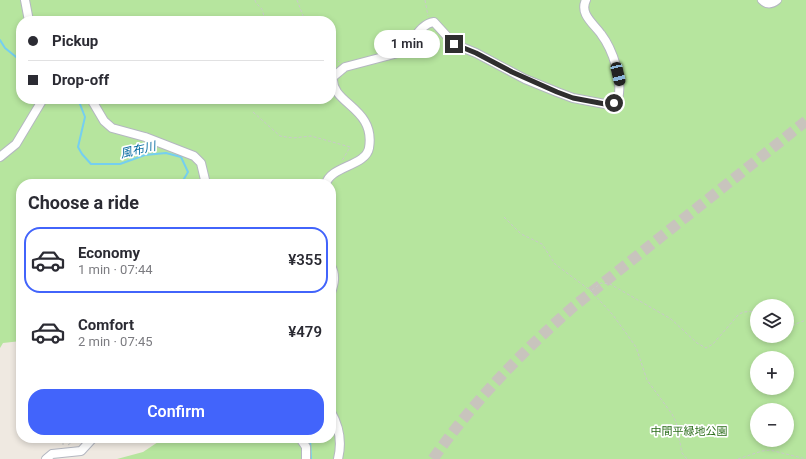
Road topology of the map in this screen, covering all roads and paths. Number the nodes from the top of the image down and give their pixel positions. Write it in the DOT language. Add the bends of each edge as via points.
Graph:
graph roads {
  1 [pos="25,0"];
  2 [pos="255,0"];
  3 [pos="297,0"];
  4 [pos="425,0"];
  5 [pos="586,0"];
  6 [pos="762,0"];
  7 [pos="777,0"];
  8 [pos="28,16"];
  9 [pos="263,16"];
  10 [pos="303,16"];
  11 [pos="429,23"];
  12 [pos="336,59"];
  13 [pos="341,64"];
  14 [pos="336,74"];
  15 [pos="336,91"];
  16 [pos="40,104"];
  17 [pos="94,104"];
  18 [pos="253,112"];
  19 [pos="0,157"];
  20 [pos="342,160"];
  21 [pos="205,179"];
  22 [pos="329,179"];
  23 [pos="504,217"];
  24 [pos="591,291"];
  25 [pos="750,312"];
  26 [pos="806,320"];
  27 [pos="794,325"];
  28 [pos="336,420"];
  29 [pos="88,443"];
  30 [pos="303,443"];
  31 [pos="46,459"];
  32 [pos="306,459"];
  33 [pos="338,459"];
  34 [pos="687,459"];
  35 [pos="738,459"];
  36 [pos="806,459"];
  1 -- 8 [label="street"];
  2 -- 9 [label="path" via="262,9"];
  3 -- 10 [label="path"];
  4 -- 11 [label="path"];
  5 -- 11 [label="street" via="583,6 585,13 606,43 618,74 620,91 614,103 605,104 573,98 524,79 454,44 438,25 434,22"];
  6 -- 7 [label="street" via="772,4"];
  11 -- 14 [label="street" via="422,27 409,47 402,52 345,67"];
  12 -- 13 [label="path"];
  15 -- 22 [label="street" via="367,123 370,144 366,156"];
  16 -- 19 [label="street" via="16,144"];
  17 -- 21 [label="street" via="104,121 112,128 145,137 194,156 201,163"];
  18 -- 20 [label="path" via="280,136 311,136 350,148"];
  23 -- 24 [label="path" via="521,234 542,244 555,264"];
  24 -- 25 [label="path" via="601,283 610,284 671,319 706,348 713,344 739,314"];
  24 -- 34 [label="path" via="631,338 647,380 676,422 682,453"];
  26 -- 27 [label="path"];
  28 -- 33 [label="street" via="340,452"];
  29 -- 31 [label="street" via="81,451 52,454"];
  30 -- 32 [label="street"];
  35 -- 36 [label="path" via="770,450"];
}
